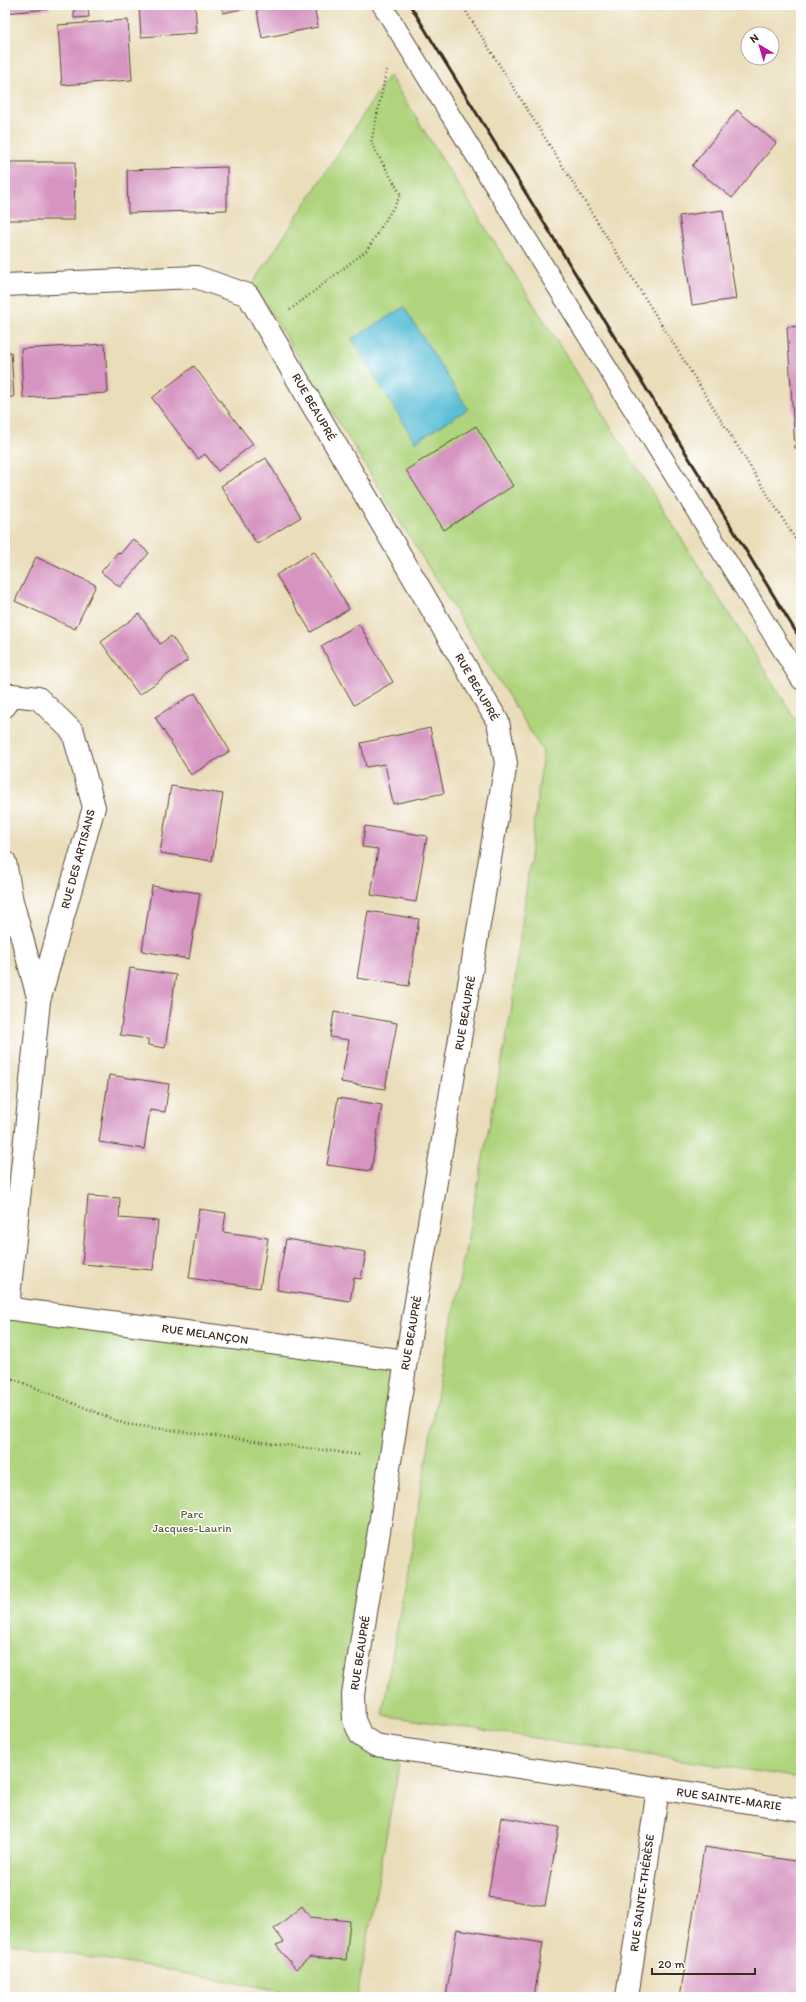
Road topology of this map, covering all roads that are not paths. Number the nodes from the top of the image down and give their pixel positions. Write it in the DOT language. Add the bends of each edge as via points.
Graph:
graph roads {
  1 [pos="382,5"];
  2 [pos="5,285"];
  3 [pos="801,680"];
  4 [pos="5,706"];
  5 [pos="5,862"];
  6 [pos="40,1001"];
  7 [pos="7,1308"];
  8 [pos="406,1361"];
  9 [pos="658,1789"];
  10 [pos="801,1810"];
  11 [pos="627,1997"];
  1 -- 3 [label="lane"];
  2 -- 8 [label="street, RUE BEAUPRÉ" via="196,278 248,295 498,722 506,763"];
  4 -- 6 [label="street, RUE DES ARTISANS" via="12,695 38,698 73,732 94,807"];
  5 -- 6 [label="street, RUE DES ARTISANS" via="12,901"];
  6 -- 7 [label="street, RUE DES ARTISANS"];
  7 -- 8 [label="street, RUE MELANÇON"];
  8 -- 9 [label="street, RUE BEAUPRÉ" via="353,1694 354,1720 361,1736 375,1745"];
  9 -- 10 [label="street, RUE SAINTE-MARIE"];
  9 -- 11 [label="street, RUE SAINTE-THÉRÈSE"];
}
